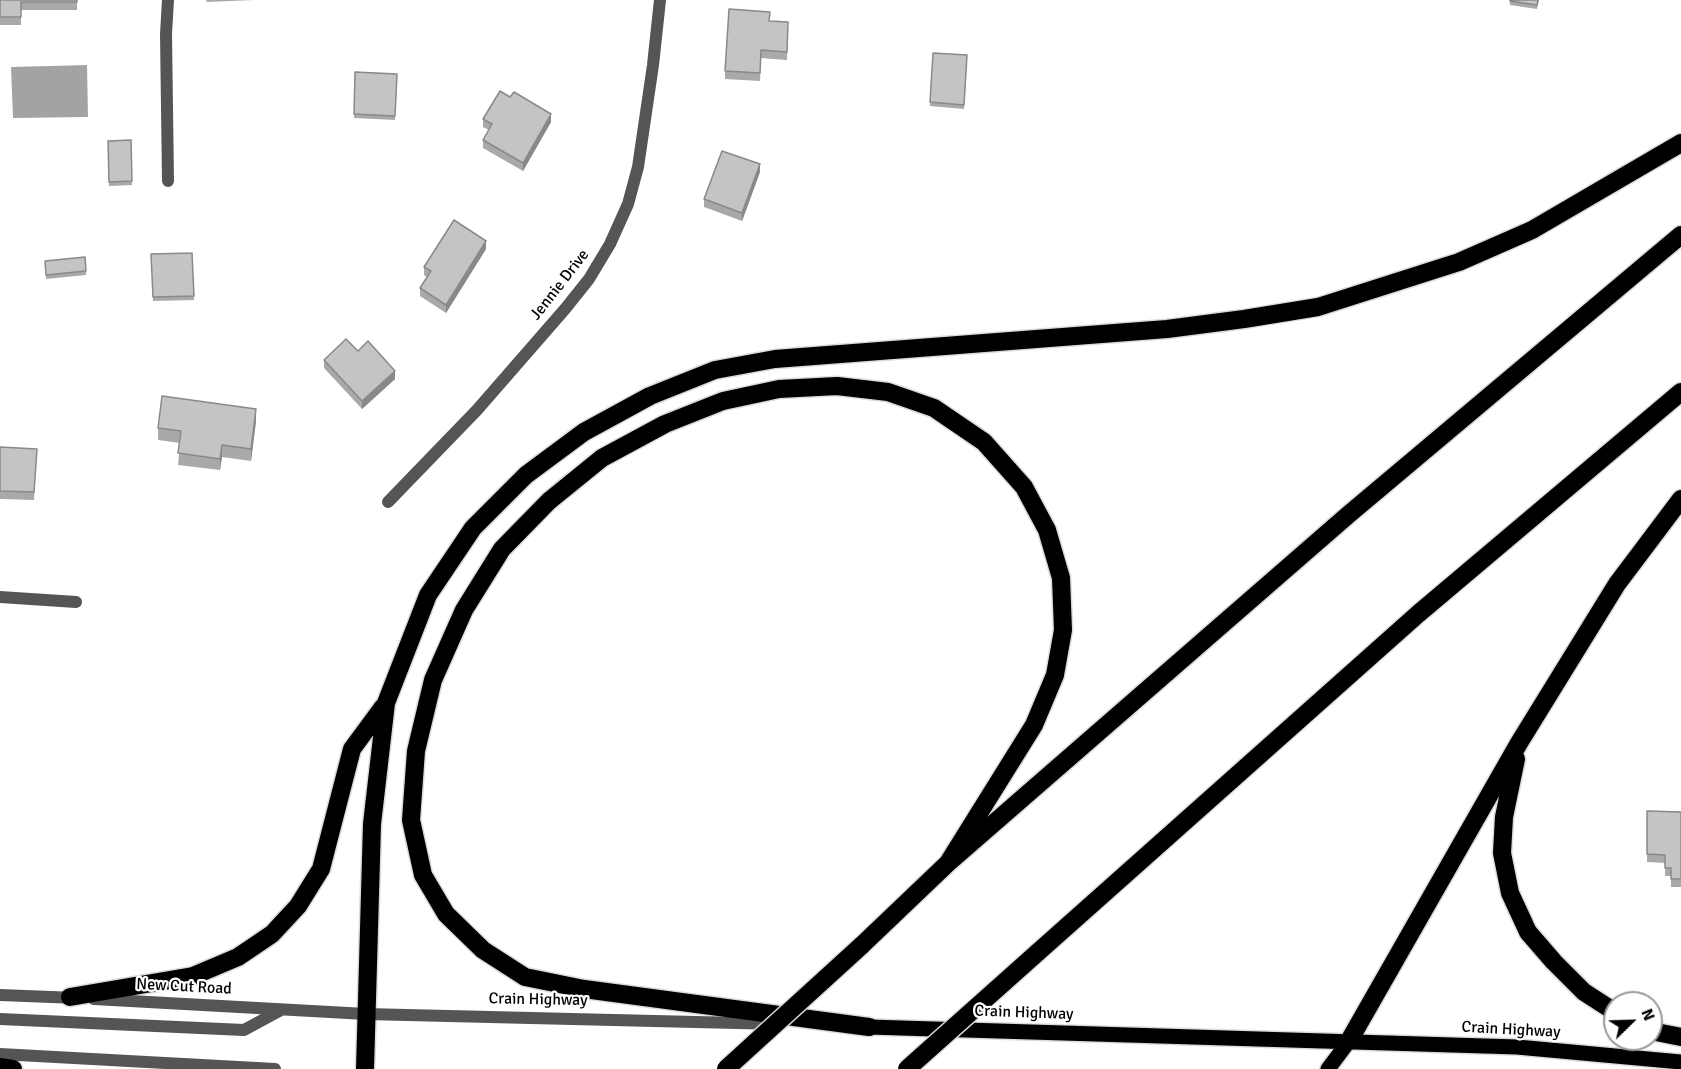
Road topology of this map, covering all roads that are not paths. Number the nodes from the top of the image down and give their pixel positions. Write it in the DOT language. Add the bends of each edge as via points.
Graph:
graph roads {
  1 [pos="168,0"];
  2 [pos="660,0"];
  3 [pos="1681,143"];
  4 [pos="168,181"];
  5 [pos="1681,235"];
  6 [pos="1681,392"];
  7 [pos="1681,499"];
  8 [pos="388,502"];
  9 [pos="0,597"];
  10 [pos="76,602"];
  11 [pos="386,703"];
  12 [pos="1519,743"];
  13 [pos="948,863"];
  14 [pos="0,995"];
  15 [pos="70,997"];
  16 [pos="1603,1004"];
  17 [pos="282,1009"];
  18 [pos="366,1014"];
  19 [pos="0,1019"];
  20 [pos="869,1027"];
  21 [pos="1663,1033"];
  22 [pos="1681,1037"];
  23 [pos="1349,1041"];
  24 [pos="0,1054"];
  25 [pos="1681,1062"];
  26 [pos="0,1067"];
  27 [pos="13,1069"];
  28 [pos="275,1069"];
  29 [pos="365,1069"];
  30 [pos="726,1069"];
  31 [pos="907,1069"];
  32 [pos="1328,1069"];
  1 -- 4 [label="street"];
  2 -- 8 [label="street, Jennie Drive" via="638,167 628,204 610,244 565,309 477,410"];
  3 -- 11 [label="highway" via="1532,230 1459,262 1318,307 1167,329 775,359 715,370 650,396 584,432 526,475 473,528 428,595"];
  5 -- 13 [label="highway" via="1348,515"];
  6 -- 31 [label="highway, bridge" via="1418,614"];
  7 -- 12 [label="highway" via="1617,584"];
  9 -- 10 [label="street"];
  11 -- 15 [label="highway" via="352,749 321,869 298,906 272,934 238,957 193,976"];
  11 -- 18 [label="highway" via="372,824"];
  12 -- 16 [label="highway" via="1504,817 1502,853 1510,893 1528,932 1584,992"];
  12 -- 23 [label="highway"];
  13 -- 20 [label="highway" via="1034,725 1055,675 1063,630 1061,578 1047,530 1024,487 984,442 934,408 888,392 837,386 779,389 723,401 665,424 602,458 549,501 502,549 464,610 432,680 416,751 411,820 423,875 446,914 483,950 525,977 584,989"];
  13 -- 30 [label="highway, bridge"];
  14 -- 15 [label="street, New Cut Road"];
  15 -- 17 [label="street, New Cut Road"];
  17 -- 18 [label="street, New Cut Road"];
  17 -- 19 [label="street" via="244,1030"];
  18 -- 20 [label="street, Crain Highway"];
  18 -- 29 [label="highway"];
  20 -- 23 [label="main road, Crain Highway"];
  21 -- 22 [label="highway"];
  23 -- 25 [label="main road, Crain Highway" via="1517,1047"];
  23 -- 32 [label="main road"];
  24 -- 28 [label="street"];
  26 -- 27 [label="highway"];
}
